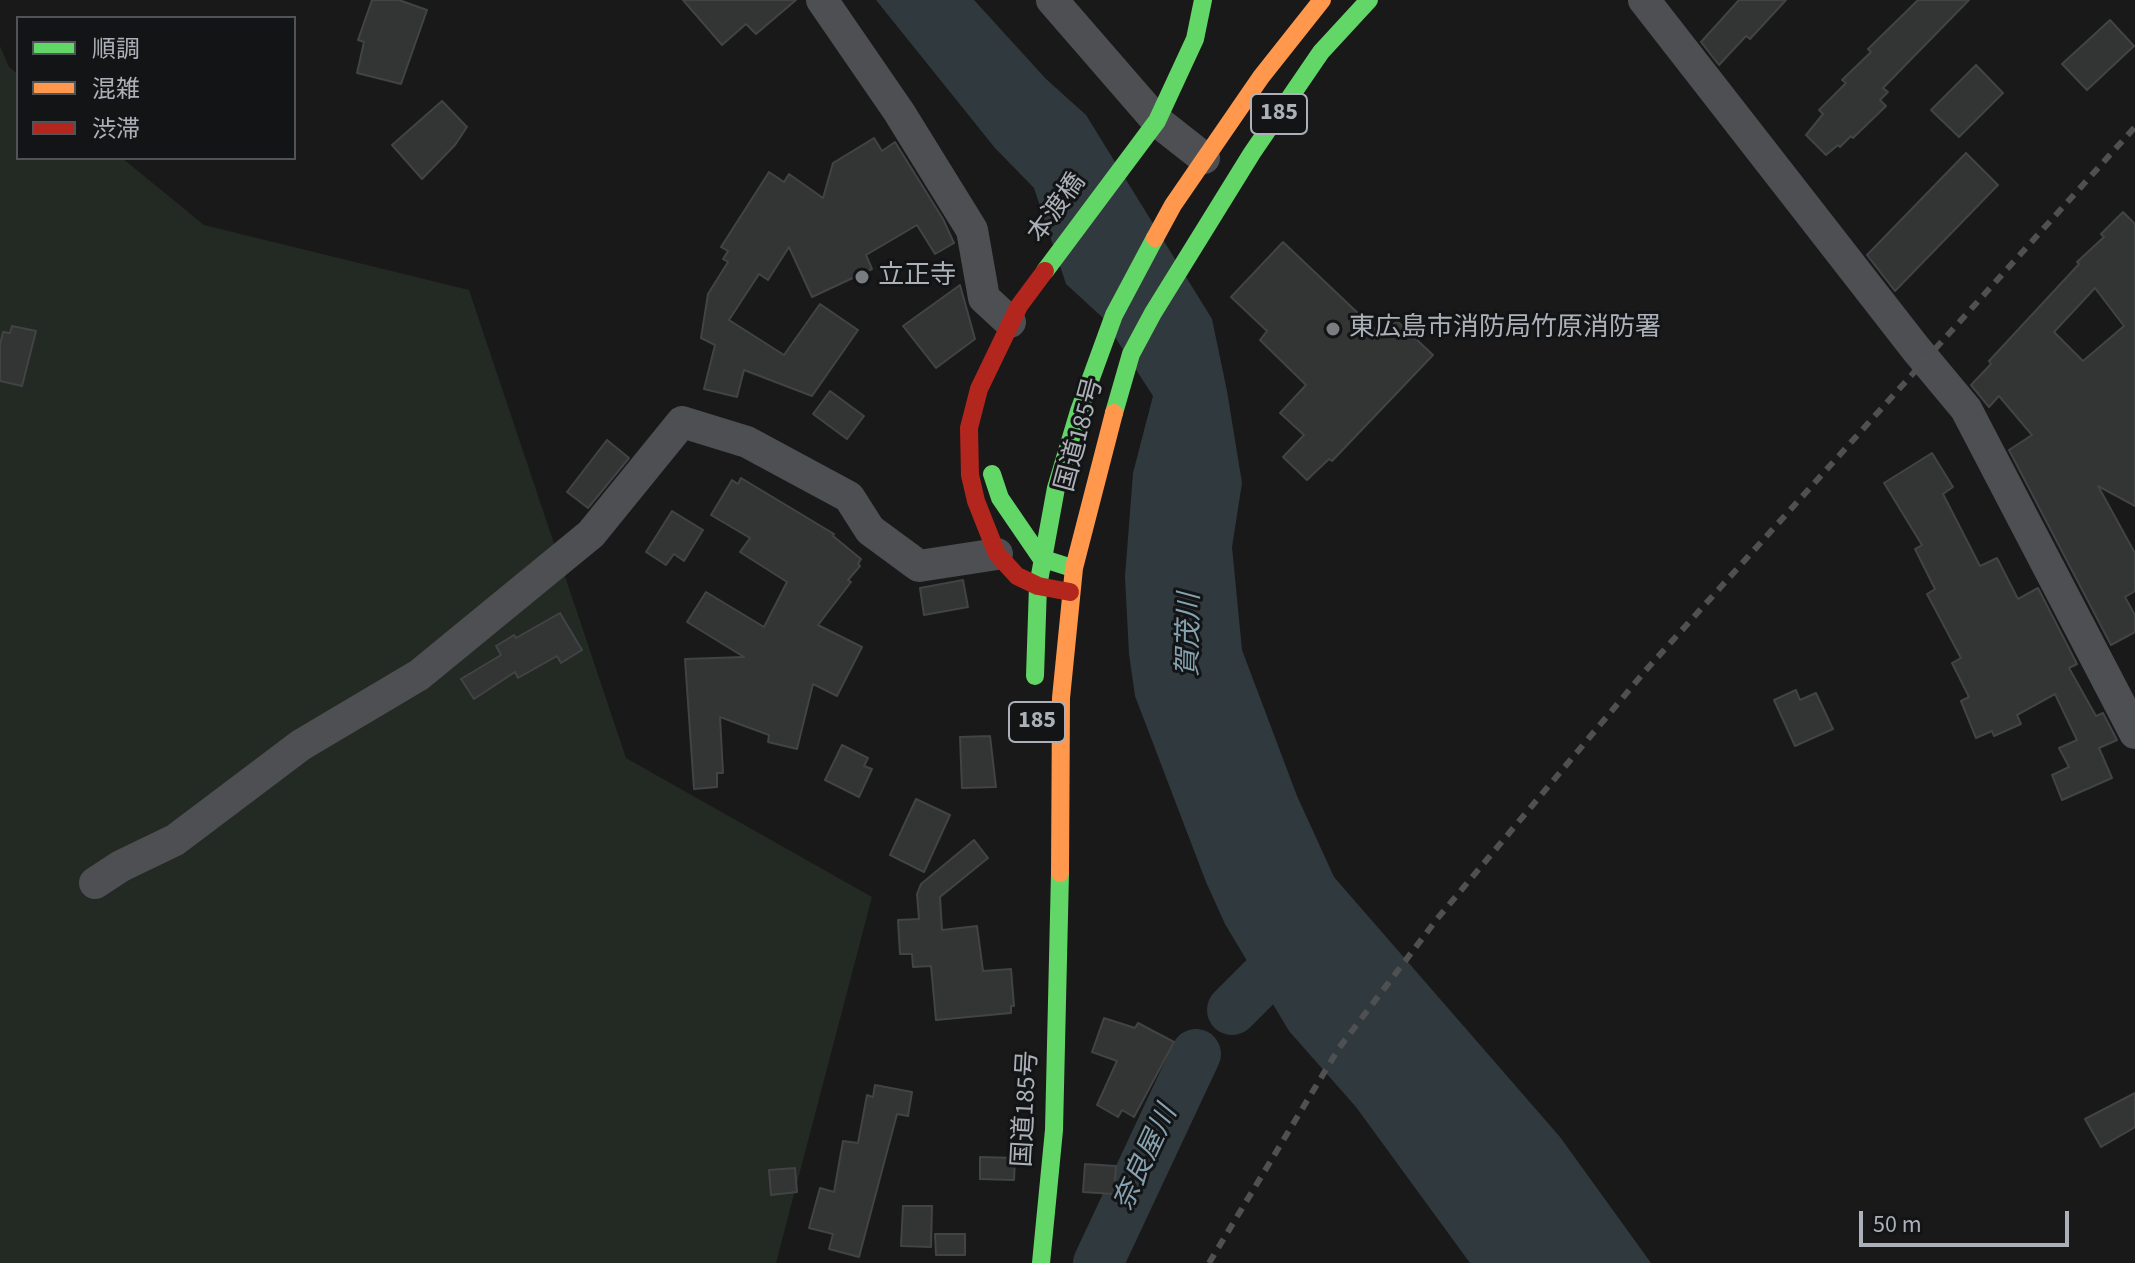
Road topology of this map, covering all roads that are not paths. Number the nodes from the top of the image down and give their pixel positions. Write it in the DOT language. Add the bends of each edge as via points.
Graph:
graph roads {
  1 [pos="822,0"];
  2 [pos="1052,0"];
  3 [pos="1203,0"];
  4 [pos="1322,0"];
  5 [pos="1369,0"];
  6 [pos="1644,0"];
  7 [pos="1148,132"];
  8 [pos="1204,158"];
  9 [pos="1014,314"];
  10 [pos="991,416"];
  11 [pos="988,444"];
  12 [pos="997,554"];
  13 [pos="1041,558"];
  14 [pos="1074,568"];
  15 [pos="1038,586"];
  16 [pos="1070,592"];
  17 [pos="2126,688"];
  18 [pos="1034,696"];
  19 [pos="2135,733"];
  20 [pos="1042,773"];
  21 [pos="95,883"];
  22 [pos="1060,957"];
  23 [pos="1041,1263"];
  1 -- 9 [label="street" via="972,230 984,298"];
  2 -- 7 [label="street"];
  3 -- 7 [label="main road, 本渡橋" via="1195,39"];
  4 -- 8 [label="main road, 国道185号 / 185"];
  5 -- 14 [label="main road, 国道185号 / 185" via="1321,52 1199,237 1131,354"];
  6 -- 17 [label="street" via="1966,409"];
  7 -- 8 [label="street"];
  7 -- 9 [label="main road, 本渡橋"];
  8 -- 13 [label="main road, 国道185号 / 185" via="1114,315 1079,411"];
  9 -- 10 [label="main road"];
  9 -- 12 [label="main road" via="979,389 969,428 970,475"];
  11 -- 13 [label="main road" via="987,459 1000,498"];
  12 -- 15 [label="main road" via="1017,576"];
  12 -- 21 [label="street" via="919,566 870,530 849,497 747,442 682,422 591,534 419,675 301,745 175,840"];
  13 -- 14 [label="main road"];
  13 -- 15 [label="main road, 国道185号 / 185"];
  14 -- 16 [label="main road, 国道185号 / 185"];
  15 -- 16 [label="main road"];
  15 -- 18 [label="main road, 国道185号 / 185"];
  16 -- 22 [label="main road, 国道185号 / 185" via="1061,698"];
  17 -- 19 [label="street"];
  20 -- 22 [label="main road, 国道185号 / 185"];
  22 -- 23 [label="main road, 国道185号 / 185" via="1054,1130"];
}
